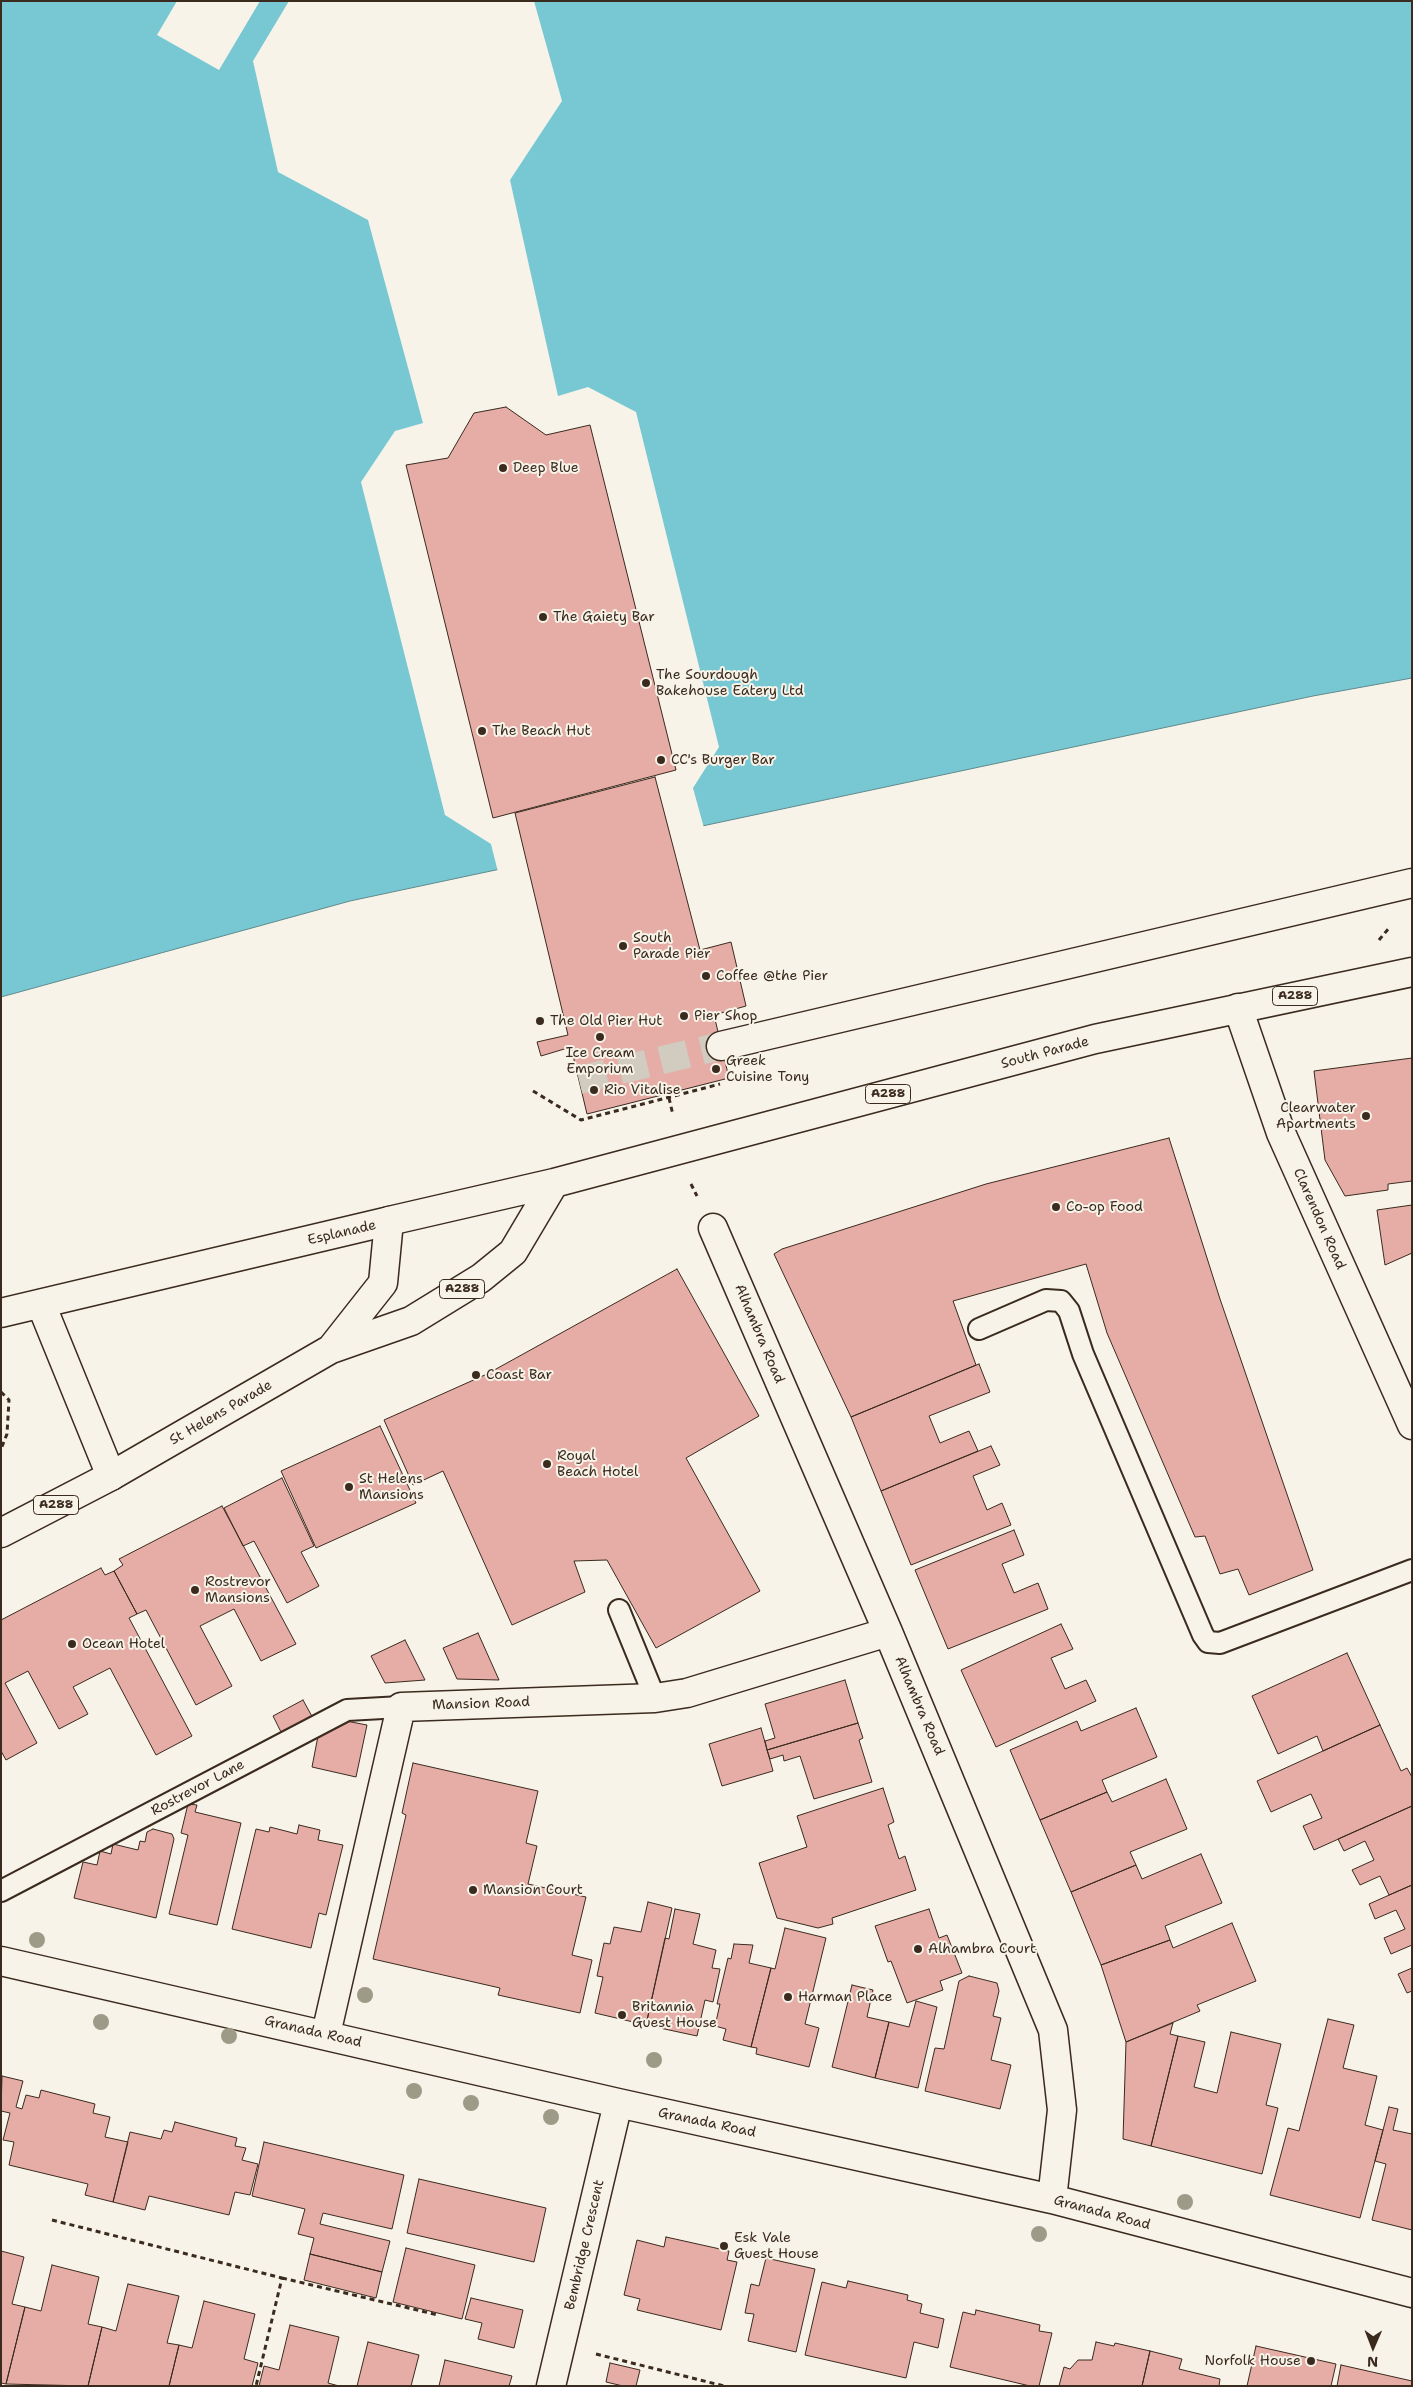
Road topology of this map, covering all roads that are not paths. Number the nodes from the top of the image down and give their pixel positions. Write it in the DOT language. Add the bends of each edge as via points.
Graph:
graph roads {
  1 [pos="1412,883"];
  2 [pos="1412,972"];
  3 [pos="1238,1008"];
  4 [pos="721,1046"];
  5 [pos="681,1148"];
  6 [pos="554,1182"];
  7 [pos="390,1221"];
  8 [pos="713,1228"];
  9 [pos="41,1304"];
  10 [pos="1,1313"];
  11 [pos="979,1329"];
  12 [pos="331,1349"];
  13 [pos="1412,1425"];
  14 [pos="111,1476"];
  15 [pos="1,1533"];
  16 [pos="1412,1570"];
  17 [pos="620,1610"];
  18 [pos="888,1632"];
  19 [pos="655,1698"];
  20 [pos="401,1707"];
  21 [pos="1,1891"];
  22 [pos="1,1961"];
  23 [pos="326,2034"];
  24 [pos="618,2103"];
  25 [pos="1052,2199"];
  26 [pos="1412,2293"];
  27 [pos="551,2386"];
  1 -- 4 [label="street"];
  2 -- 3 [label="street, South Parade / A288"];
  3 -- 5 [label="street, South Parade / A288" via="1095,1039"];
  3 -- 13 [label="street, Clarendon Road" via="1281,1133"];
  5 -- 6 [label="street, Esplanade / A288"];
  6 -- 7 [label="street, Esplanade / A288"];
  6 -- 12 [label="street, St Helens Parade / A288" via="513,1252 481,1278 411,1321"];
  7 -- 9 [label="street, Esplanade"];
  7 -- 12 [label="street, St Helens Parade / A288" via="383,1283"];
  8 -- 18 [label="street, Alhambra Road"];
  9 -- 10 [label="street, Esplanade"];
  9 -- 14 [label="street"];
  11 -- 16 [label="lane" via="1046,1300 1061,1301 1069,1311 1083,1354 1208,1642 1220,1643"];
  12 -- 14 [label="street, St Helens Parade / A288"];
  14 -- 15 [label="street, St Helens Parade / A288"];
  17 -- 19 [label="lane"];
  18 -- 19 [label="street, Mansion Road" via="687,1693"];
  18 -- 25 [label="street, Alhambra Road" via="1053,2030 1062,2110"];
  19 -- 20 [label="street, Mansion Road"];
  20 -- 21 [label="lane, Rostrevor Lane" via="347,1710"];
  20 -- 23 [label="street"];
  22 -- 23 [label="street, Granada Road"];
  23 -- 24 [label="street, Granada Road"];
  24 -- 25 [label="street, Granada Road"];
  24 -- 27 [label="street, Bembridge Crescent"];
  25 -- 26 [label="street, Granada Road"];
}
